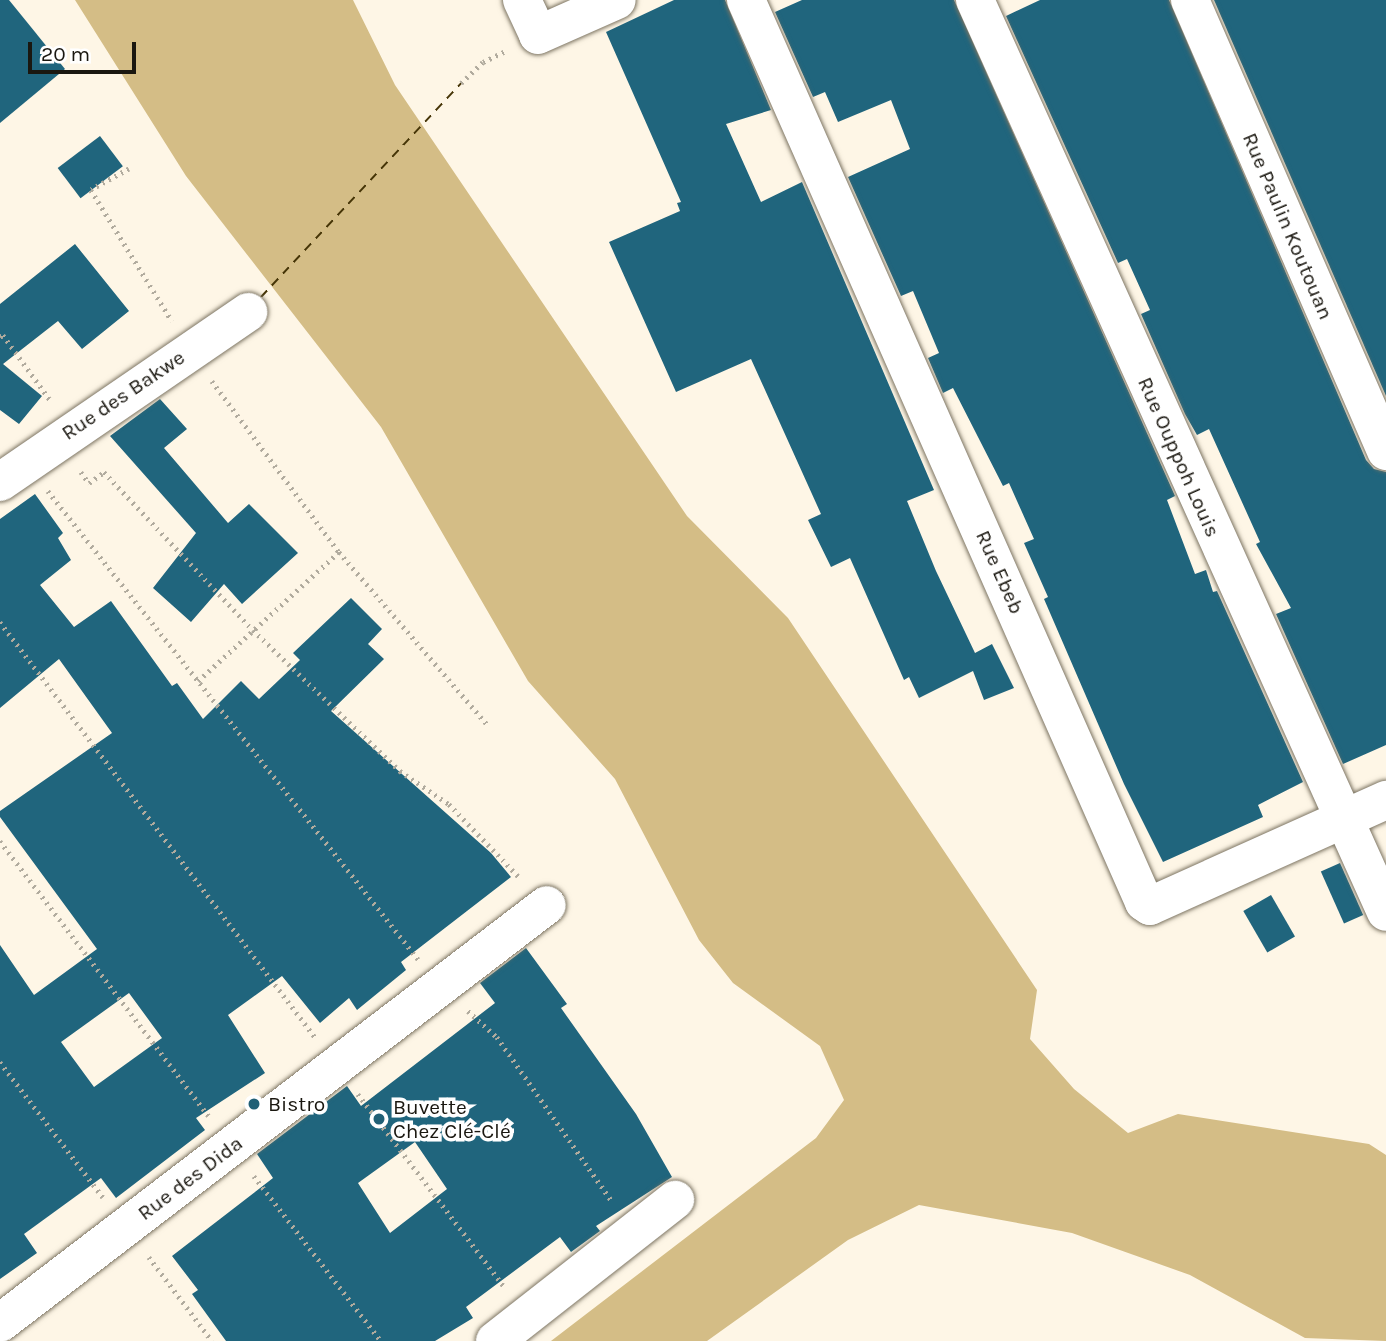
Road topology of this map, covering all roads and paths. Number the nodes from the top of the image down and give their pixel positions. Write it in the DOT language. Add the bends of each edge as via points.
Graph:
graph roads {
  1 [pos="522,0"];
  2 [pos="617,0"];
  3 [pos="746,0"];
  4 [pos="975,0"];
  5 [pos="1190,0"];
  6 [pos="538,35"];
  7 [pos="461,83"];
  8 [pos="130,169"];
  9 [pos="248,312"];
  10 [pos="0,337"];
  11 [pos="190,350"];
  12 [pos="64,435"];
  13 [pos="1386,451"];
  14 [pos="13,472"];
  15 [pos="339,552"];
  16 [pos="0,622"];
  17 [pos="253,630"];
  18 [pos="198,681"];
  19 [pos="487,724"];
  20 [pos="1386,800"];
  21 [pos="1342,820"];
  22 [pos="0,841"];
  23 [pos="547,905"];
  24 [pos="1386,912"];
  25 [pos="440,987"];
  26 [pos="337,1066"];
  27 [pos="231,1146"];
  28 [pos="675,1200"];
  29 [pos="635,1233"];
  30 [pos="527,1316"];
  31 [pos="0,1323"];
  32 [pos="381,1341"];
  33 [pos="495,1341"];
  1 -- 6 [label="street"];
  2 -- 6 [label="street"];
  3 -- 21 [label="street, Rue Ebeb" via="1144,902 1150,906"];
  4 -- 21 [label="street, Rue Ouppoh Louis"];
  5 -- 13 [label="street, Rue Paulin Koutouan"];
  6 -- 7 [label="path" via="483,62"];
  8 -- 11 [label="path" via="91,190"];
  9 -- 11 [label="street, Rue des Bakwe"];
  10 -- 12 [label="path" via="3,335"];
  11 -- 12 [label="street, Rue des Bakwe"];
  11 -- 15 [label="path"];
  12 -- 14 [label="street, Rue des Bakwe"];
  12 -- 17 [label="path" via="89,484 104,472"];
  14 -- 18 [label="path"];
  15 -- 17 [label="path"];
  15 -- 19 [label="path"];
  16 -- 26 [label="path"];
  17 -- 18 [label="path"];
  17 -- 23 [label="path" via="400,771 449,804"];
  18 -- 25 [label="path"];
  20 -- 21 [label="street, Rue Ebeb"];
  21 -- 24 [label="street, Rue Ouppoh Louis"];
  22 -- 27 [label="path"];
  23 -- 25 [label="street, Rue des Dida"];
  25 -- 26 [label="street, Rue des Dida"];
  25 -- 29 [label="path" via="497,1037"];
  26 -- 27 [label="street, Rue des Dida"];
  26 -- 30 [label="path"];
  27 -- 31 [label="street, Rue des Dida"];
  27 -- 32 [label="path"];
  28 -- 29 [label="street"];
  29 -- 30 [label="street"];
  30 -- 33 [label="street"];
}
